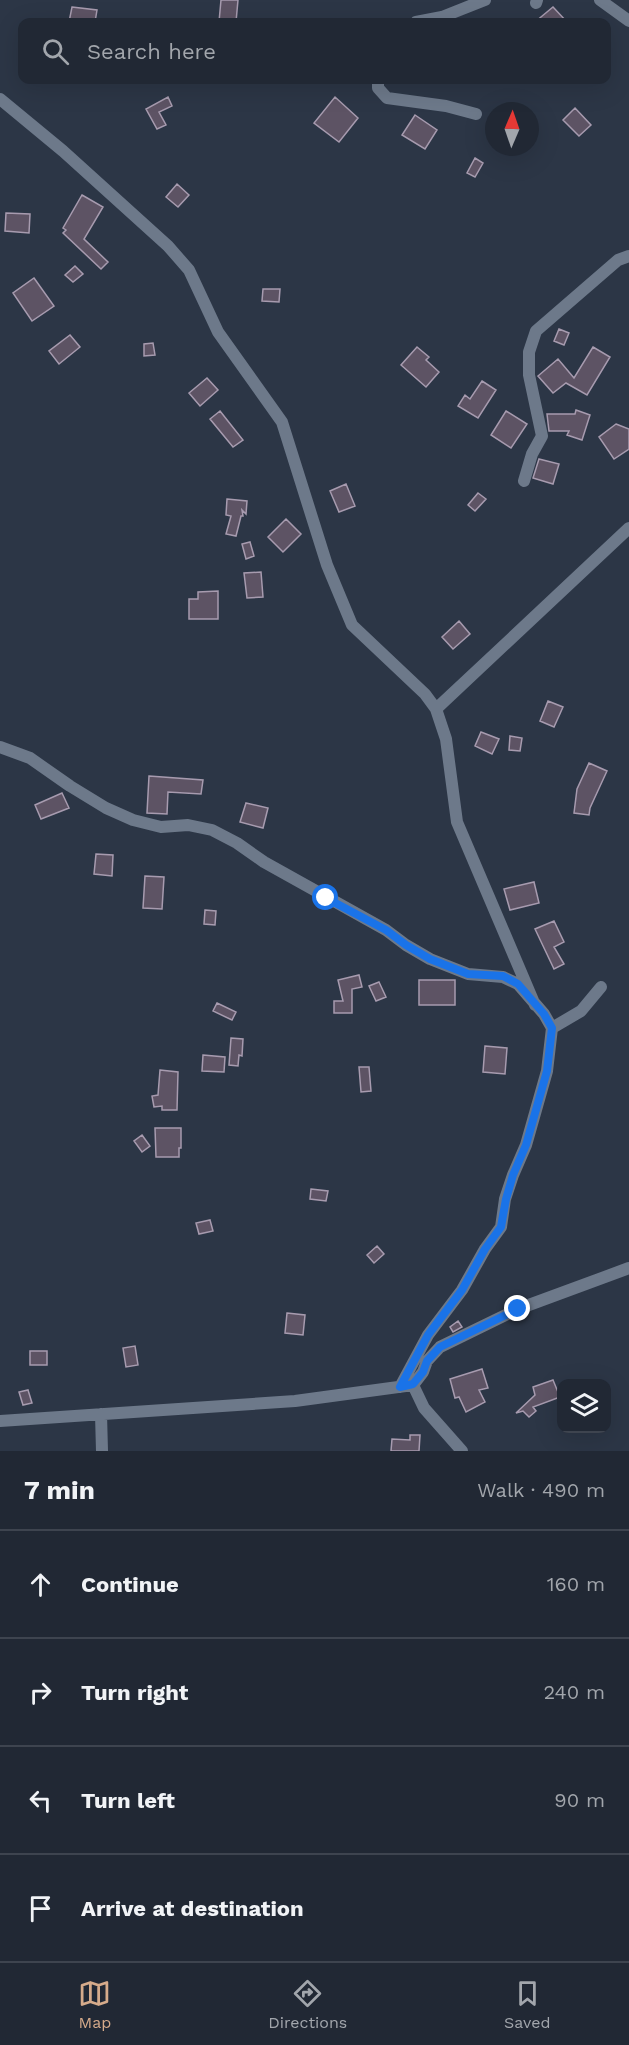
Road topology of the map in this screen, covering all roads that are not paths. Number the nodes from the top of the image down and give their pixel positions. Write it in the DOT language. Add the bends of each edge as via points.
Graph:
graph roads {
  1 [pos="485,0"];
  2 [pos="600,0"];
  3 [pos="437,18"];
  4 [pos="629,21"];
  5 [pos="378,84"];
  6 [pos="0,99"];
  7 [pos="476,114"];
  8 [pos="629,256"];
  9 [pos="524,481"];
  10 [pos="629,528"];
  11 [pos="436,709"];
  12 [pos="0,747"];
  13 [pos="601,987"];
  14 [pos="535,1005"];
  15 [pos="552,1028"];
  16 [pos="629,1268"];
  17 [pos="413,1384"];
  18 [pos="400,1387"];
  19 [pos="101,1414"];
  20 [pos="0,1421"];
  21 [pos="102,1451"];
  22 [pos="462,1451"];
  1 -- 3 [label="street"];
  2 -- 4 [label="street"];
  5 -- 7 [label="street" via="387,98"];
  6 -- 11 [label="street" via="101,184 189,270 218,332 282,422 327,565 352,625"];
  8 -- 9 [label="street" via="618,260 536,331 529,352 529,375 542,436"];
  10 -- 11 [label="street"];
  11 -- 14 [label="street" via="446,739 457,822"];
  12 -- 14 [label="street" via="30,758 106,808 133,820 161,827 188,825 212,830 430,959 468,974 503,976 518,984"];
  13 -- 15 [label="street" via="581,1011"];
  14 -- 15 [label="street"];
  15 -- 18 [label="street" via="547,1071 526,1145 513,1175 501,1227 428,1335"];
  16 -- 17 [label="street" via="518,1309 440,1347"];
  17 -- 18 [label="street"];
  17 -- 22 [label="street" via="424,1408"];
  18 -- 19 [label="street" via="295,1401"];
  19 -- 20 [label="street"];
  19 -- 21 [label="street"];
}
